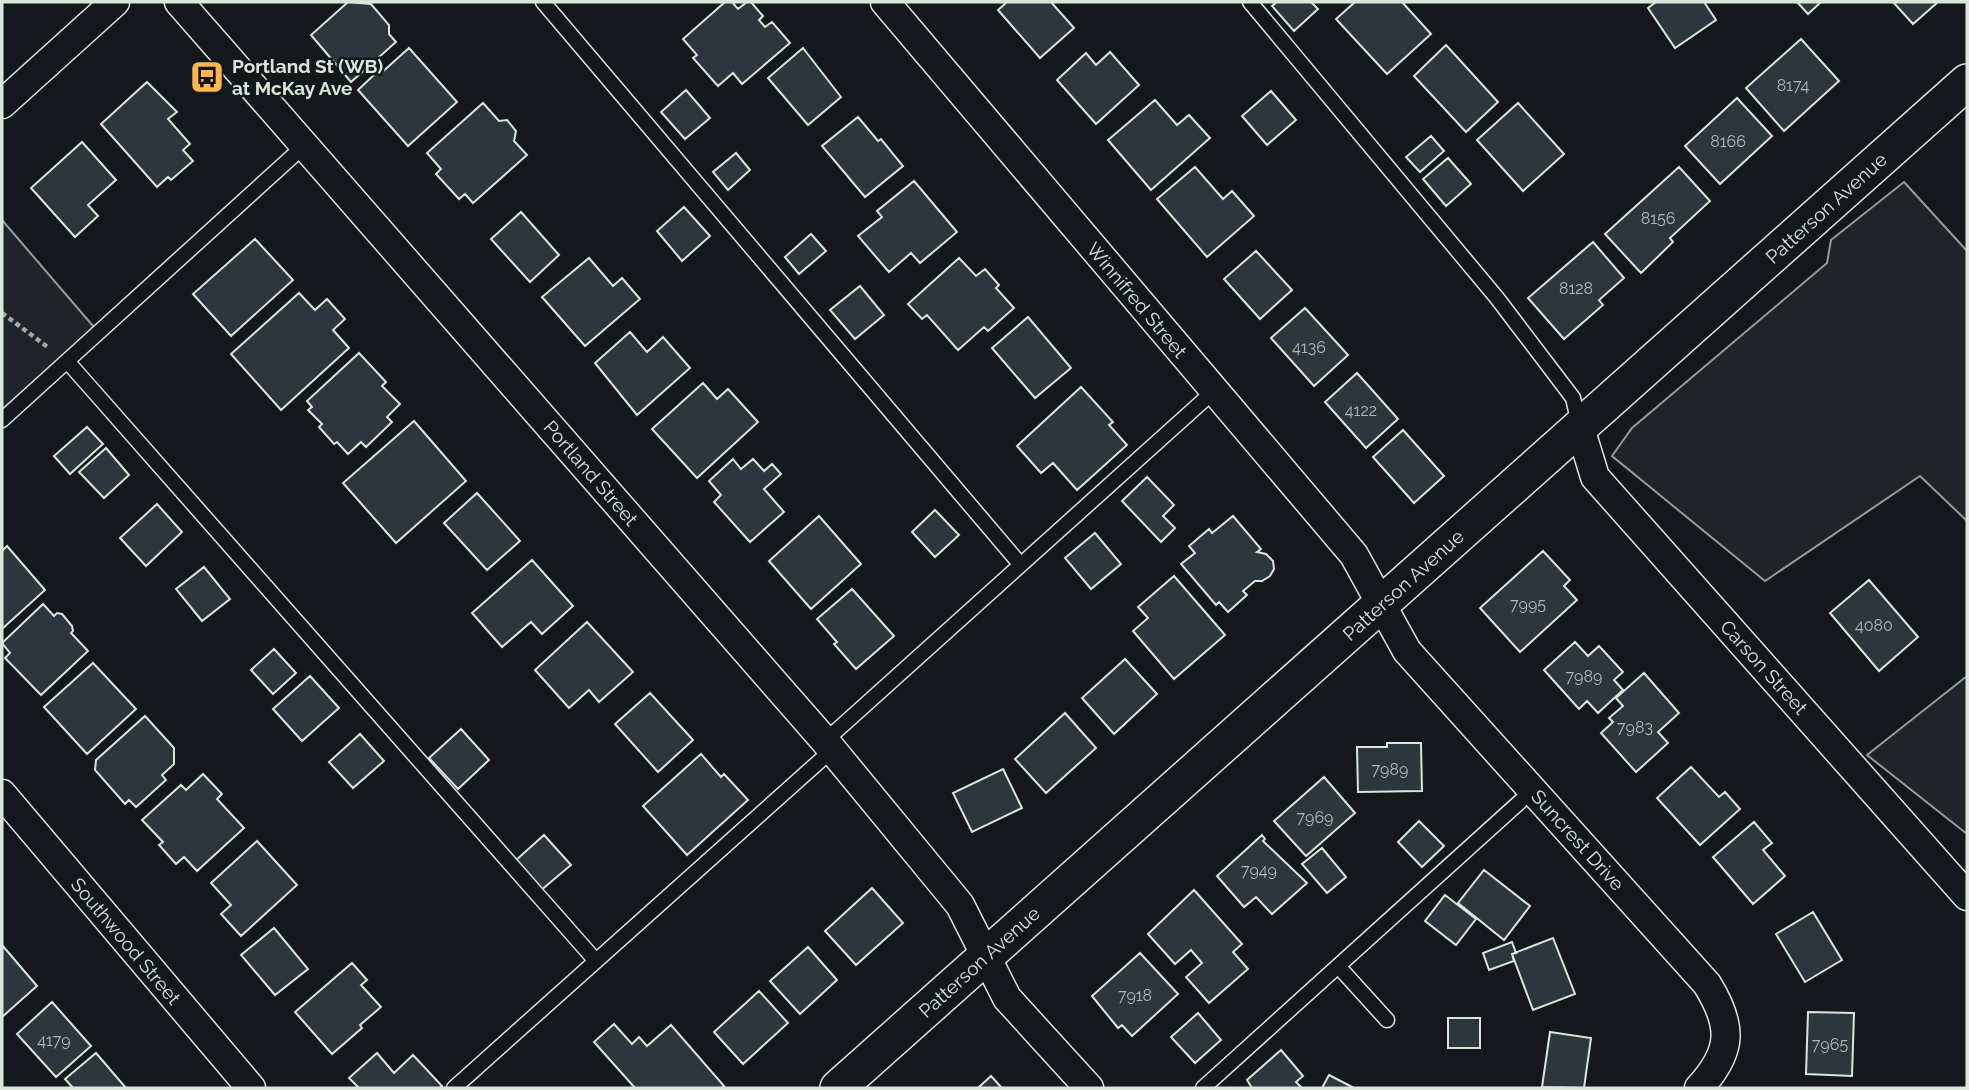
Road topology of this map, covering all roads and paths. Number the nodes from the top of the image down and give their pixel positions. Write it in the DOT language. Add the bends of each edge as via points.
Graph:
graph roads {
  1 [pos="115,2"];
  2 [pos="179,2"];
  3 [pos="543,2"];
  4 [pos="885,2"];
  5 [pos="1250,2"];
  6 [pos="1967,82"];
  7 [pos="2,104"];
  8 [pos="305,145"];
  9 [pos="2,313"];
  10 [pos="67,361"];
  11 [pos="1214,391"];
  12 [pos="2,420"];
  13 [pos="1580,428"];
  14 [pos="1020,564"];
  15 [pos="1382,603"];
  16 [pos="828,746"];
  17 [pos="1533,790"];
  18 [pos="2,794"];
  19 [pos="1967,896"];
  20 [pos="986,956"];
  21 [pos="596,961"];
  22 [pos="1338,966"];
  23 [pos="1387,1020"];
  24 [pos="251,1088"];
  25 [pos="454,1088"];
  26 [pos="838,1088"];
  27 [pos="1089,1088"];
  28 [pos="1203,1088"];
  29 [pos="1699,1088"];
  1 -- 7 [label="street"];
  2 -- 8 [label="street, Portland Street"];
  3 -- 14 [label="lane"];
  4 -- 11 [label="street, Winnifred Street"];
  5 -- 13 [label="lane" via="1497,298 1573,398"];
  6 -- 13 [label="street, Patterson Avenue"];
  8 -- 10 [label="lane"];
  8 -- 16 [label="street, Portland Street"];
  9 -- 10 [label="path"];
  10 -- 12 [label="lane"];
  10 -- 21 [label="lane"];
  11 -- 14 [label="lane"];
  11 -- 15 [label="street, Winnifred Street" via="1354,555"];
  13 -- 15 [label="street, Patterson Avenue"];
  13 -- 19 [label="street, Carson Street" via="1595,477"];
  14 -- 16 [label="lane"];
  15 -- 17 [label="street, Suncrest Drive" via="1407,652"];
  15 -- 20 [label="street, Patterson Avenue"];
  16 -- 20 [label="street, Portland Street" via="960,905"];
  16 -- 21 [label="lane"];
  17 -- 22 [label="lane"];
  17 -- 29 [label="street, Suncrest Drive" via="1716,999 1727,1040 1711,1075"];
  18 -- 24 [label="street, Southwood Street"];
  20 -- 26 [label="street, Patterson Avenue"];
  20 -- 27 [label="street" via="1007,998"];
  21 -- 25 [label="lane"];
  22 -- 23 [label="lane"];
  22 -- 28 [label="lane"];
}
